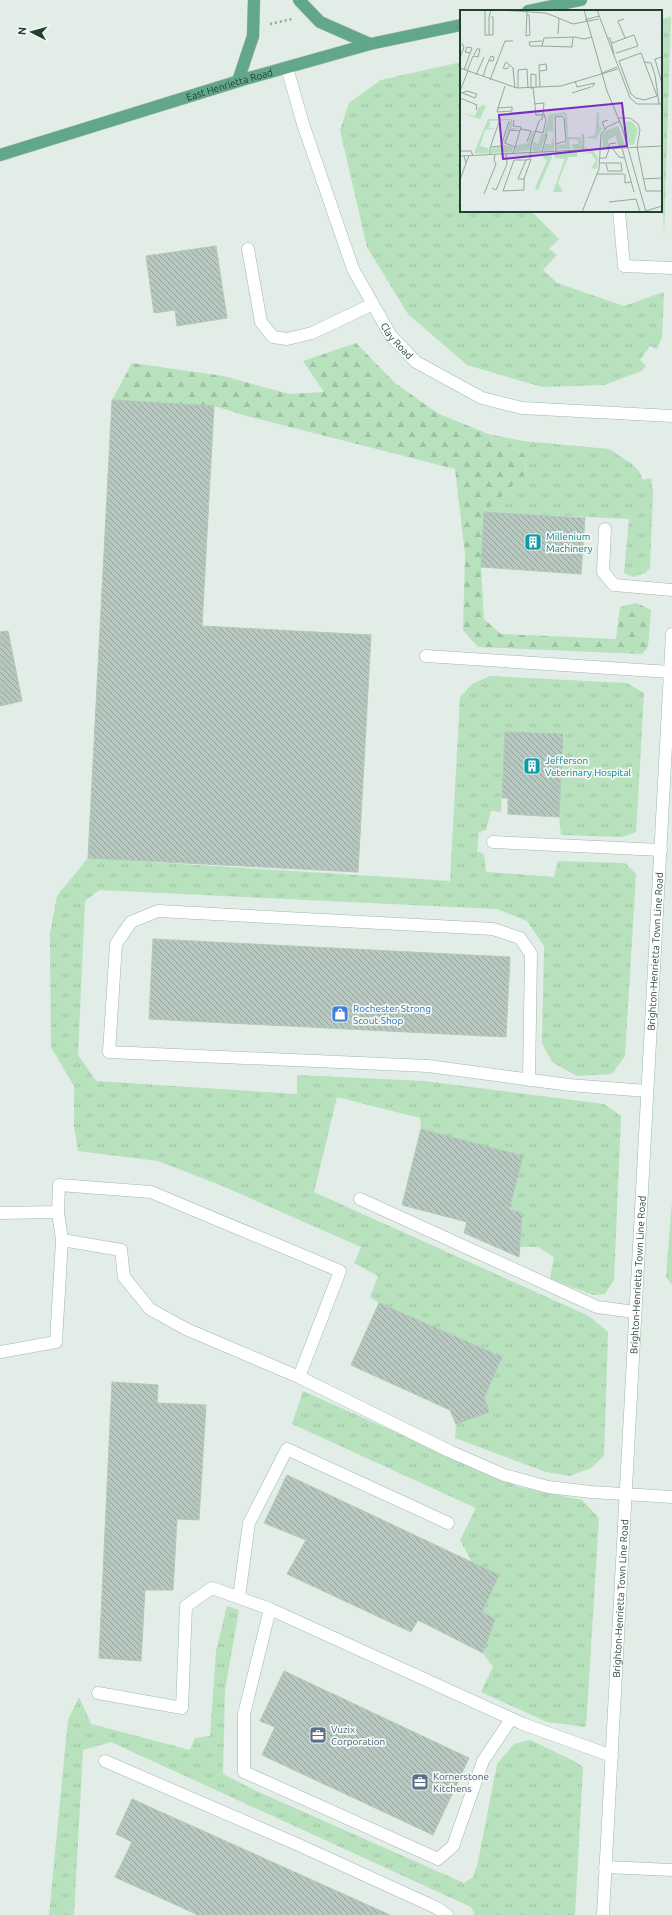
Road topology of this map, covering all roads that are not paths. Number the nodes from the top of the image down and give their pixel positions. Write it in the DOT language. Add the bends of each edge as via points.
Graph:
graph roads {
  1 [pos="254,0"];
  2 [pos="299,0"];
  3 [pos="581,0"];
  4 [pos="533,10"];
  5 [pos="460,25"];
  6 [pos="370,44"];
  7 [pos="287,68"];
  8 [pos="238,81"];
  9 [pos="0,156"];
  10 [pos="620,212"];
  11 [pos="248,249"];
  12 [pos="672,268"];
  13 [pos="373,304"];
  14 [pos="672,416"];
  15 [pos="605,529"];
  16 [pos="672,590"];
  17 [pos="672,634"];
  18 [pos="426,656"];
  19 [pos="670,672"];
  20 [pos="493,842"];
  21 [pos="661,850"];
  22 [pos="530,1080"];
  23 [pos="647,1091"];
  24 [pos="360,1199"];
  25 [pos="58,1212"];
  26 [pos="0,1213"];
  27 [pos="62,1240"];
  28 [pos="635,1312"];
  29 [pos="0,1352"];
  30 [pos="299,1377"];
  31 [pos="625,1494"];
  32 [pos="672,1497"];
  33 [pos="448,1523"];
  34 [pos="239,1597"];
  35 [pos="270,1609"];
  36 [pos="98,1693"];
  37 [pos="511,1719"];
  38 [pos="612,1756"];
  39 [pos="105,1761"];
  40 [pos="605,1867"];
  41 [pos="672,1870"];
  42 [pos="447,1915"];
  43 [pos="602,1915"];
  1 -- 8 [label="main road" via="254,36"];
  2 -- 6 [label="main road" via="320,22"];
  3 -- 4 [label="main road"];
  5 -- 6 [label="main road, East Henrietta Road"];
  6 -- 7 [label="main road, East Henrietta Road"];
  7 -- 8 [label="main road, East Henrietta Road"];
  7 -- 13 [label="street, Clay Road" via="303,124 353,269"];
  8 -- 9 [label="main road, East Henrietta Road"];
  10 -- 12 [label="street" via="624,266"];
  11 -- 13 [label="street" via="261,322 273,337 287,339 312,333"];
  13 -- 14 [label="street, Clay Road" via="391,336 416,362 482,398 522,408"];
  15 -- 16 [label="street" via="604,572 614,585"];
  17 -- 19 [label="street, Brighton-Henrietta Town Line Road"];
  18 -- 19 [label="street"];
  19 -- 21 [label="street, Brighton-Henrietta Town Line Road"];
  20 -- 21 [label="street"];
  21 -- 23 [label="street, Brighton-Henrietta Town Line Road"];
  22 -- 22 [label="street" via="428,1066 109,1052 116,944 131,922 158,910 500,931 520,938 531,954"];
  22 -- 23 [label="street"];
  23 -- 28 [label="street, Brighton-Henrietta Town Line Road"];
  24 -- 28 [label="street" via="597,1307"];
  25 -- 26 [label="street"];
  25 -- 27 [label="street"];
  25 -- 30 [label="street" via="59,1185 150,1192 340,1271"];
  27 -- 29 [label="street" via="56,1342"];
  27 -- 30 [label="street" via="121,1250 124,1277 150,1309 186,1329"];
  28 -- 31 [label="street, Brighton-Henrietta Town Line Road"];
  30 -- 31 [label="street" via="449,1451 504,1474 548,1487"];
  31 -- 32 [label="street"];
  31 -- 38 [label="street, Brighton-Henrietta Town Line Road"];
  33 -- 34 [label="street" via="287,1449 249,1523"];
  34 -- 35 [label="street"];
  34 -- 36 [label="street" via="212,1588 186,1606 182,1708"];
  35 -- 37 [label="street"];
  35 -- 37 [label="street" via="244,1714 244,1772 438,1859 454,1846 483,1761"];
  37 -- 38 [label="street"];
  38 -- 40 [label="street, Brighton-Henrietta Town Line Road"];
  39 -- 42 [label="street" via="299,1845 437,1908"];
  40 -- 41 [label="street"];
  40 -- 43 [label="street, Brighton-Henrietta Town Line Road"];
}
